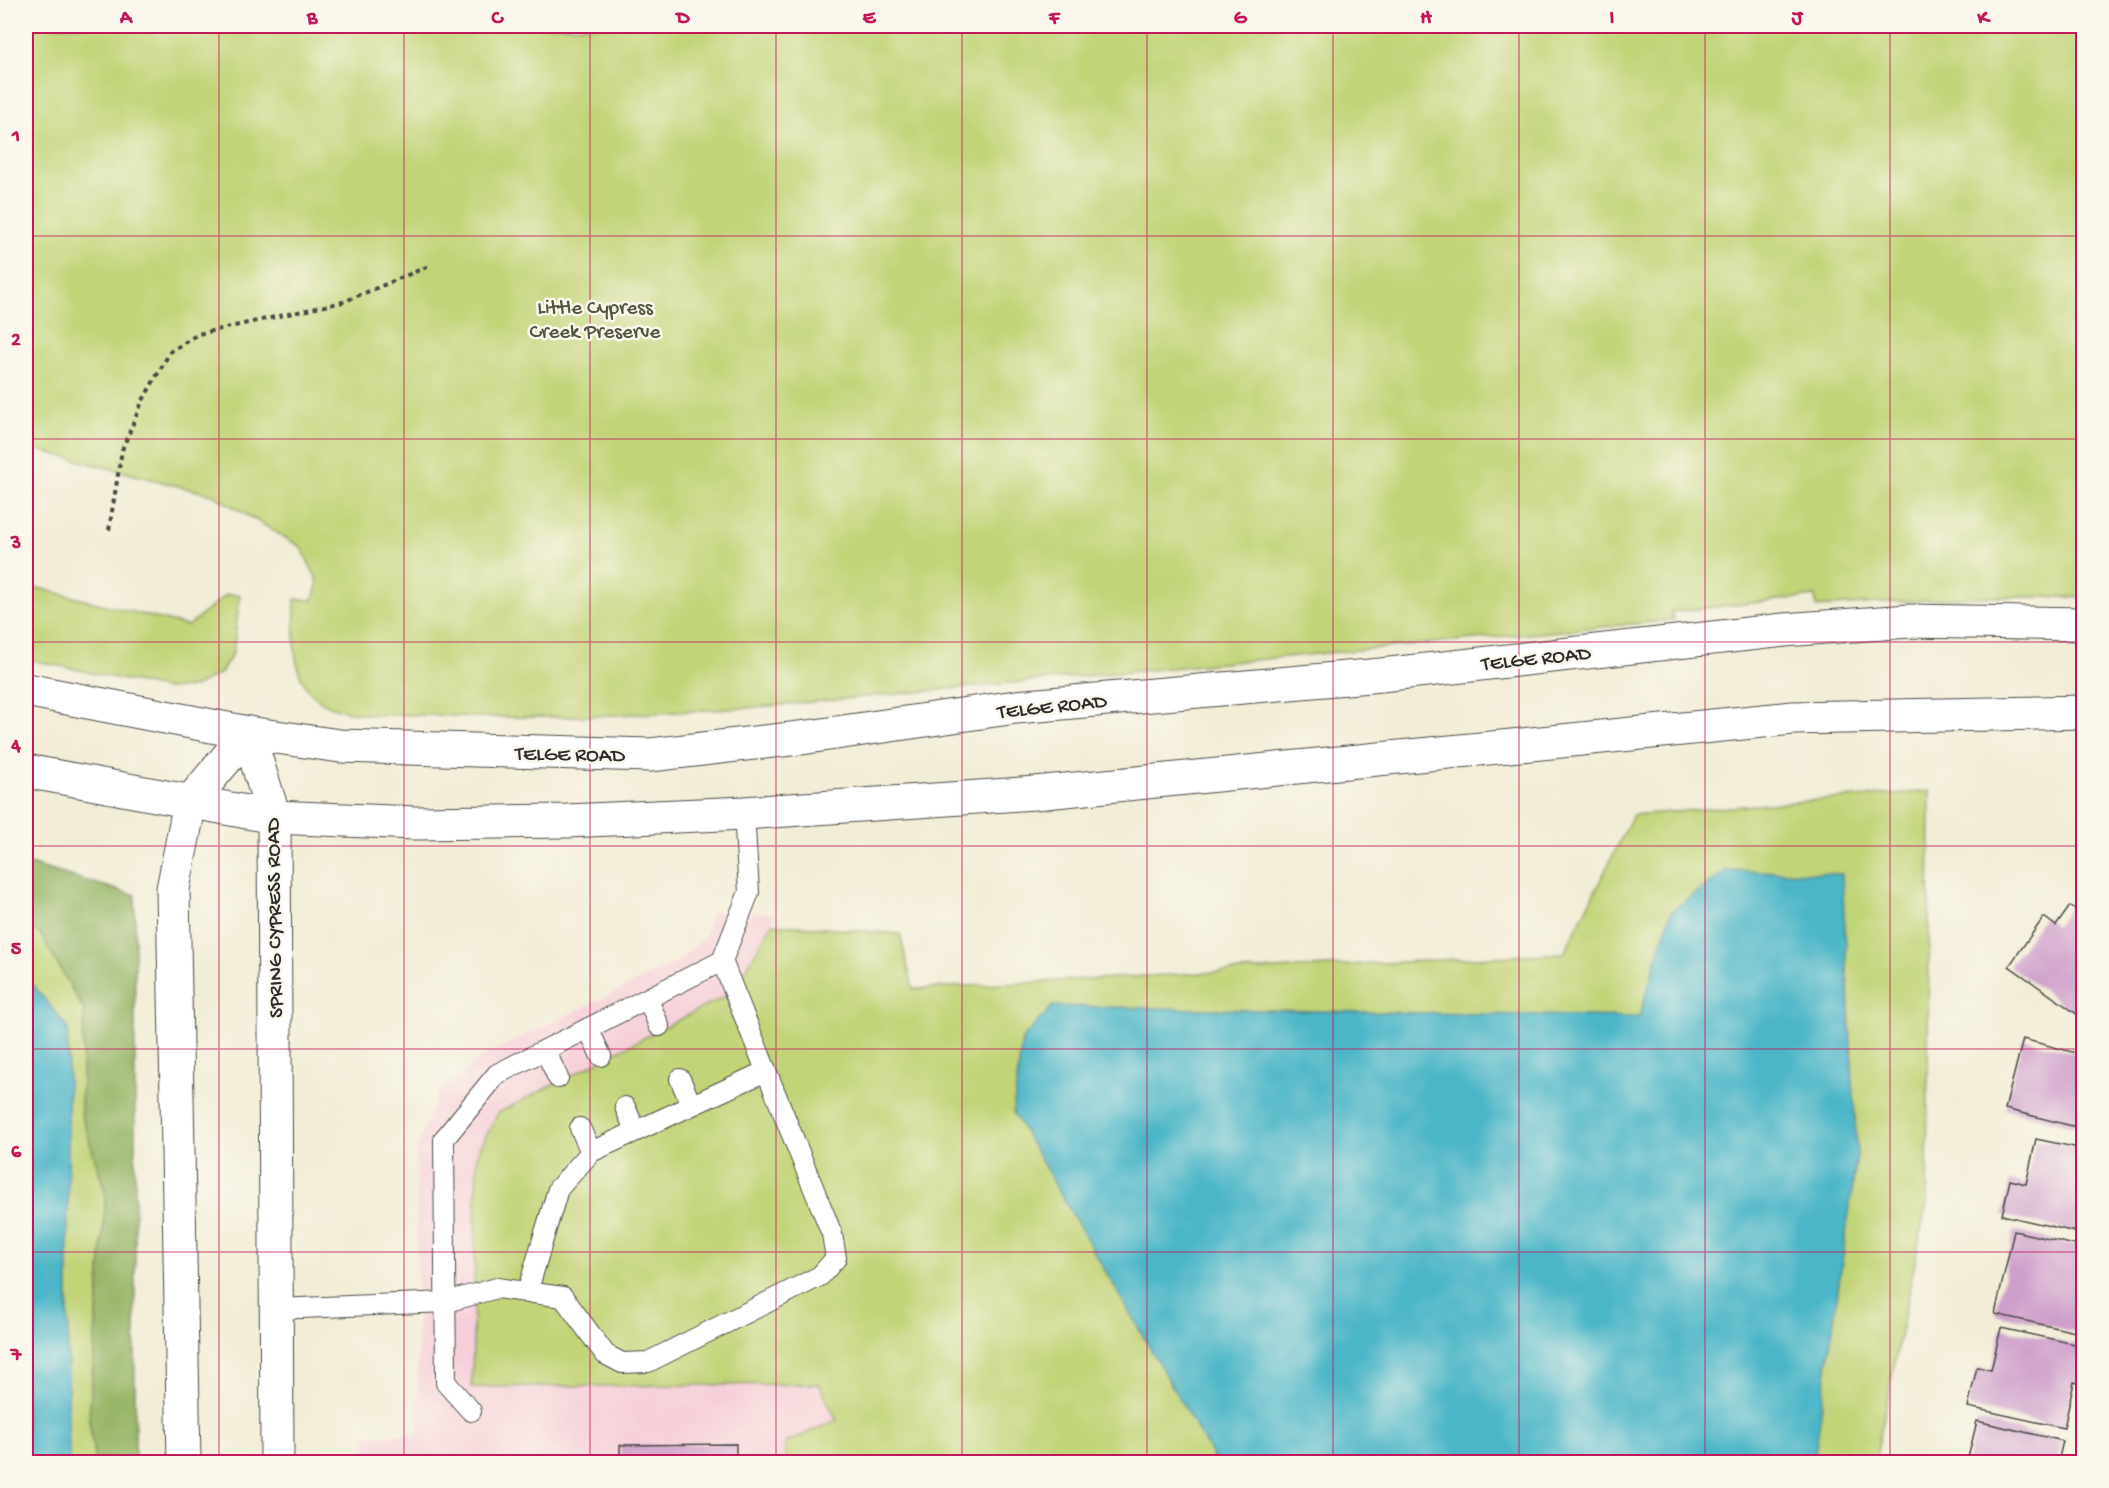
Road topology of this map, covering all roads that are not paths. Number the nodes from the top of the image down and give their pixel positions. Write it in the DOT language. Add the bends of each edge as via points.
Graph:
graph roads {
  1 [pos="2084,624"];
  2 [pos="26,690"];
  3 [pos="2084,712"];
  4 [pos="248,733"];
  5 [pos="26,771"];
  6 [pos="190,802"];
  7 [pos="744,813"];
  8 [pos="274,817"];
  9 [pos="722,961"];
  10 [pos="648,999"];
  11 [pos="659,1026"];
  12 [pos="588,1028"];
  13 [pos="545,1050"];
  14 [pos="601,1056"];
  15 [pos="766,1071"];
  16 [pos="558,1078"];
  17 [pos="680,1079"];
  18 [pos="691,1104"];
  19 [pos="625,1107"];
  20 [pos="580,1128"];
  21 [pos="635,1130"];
  22 [pos="591,1152"];
  23 [pos="527,1293"];
  24 [pos="446,1302"];
  25 [pos="276,1309"];
  26 [pos="471,1411"];
  27 [pos="183,1462"];
  28 [pos="277,1462"];
  1 -- 4 [label="main road, TELGE ROAD" via="1909,621 1784,630 1381,675 1016,707 650,755 340,746"];
  2 -- 4 [label="main road, TELGE ROAD"];
  3 -- 7 [label="main road" via="1793,718 1059,790"];
  4 -- 6 [label="main road"];
  4 -- 8 [label="main road, SPRING CYPRESS ROAD"];
  5 -- 6 [label="main road"];
  6 -- 8 [label="main road"];
  6 -- 27 [label="main road" via="173,889"];
  7 -- 8 [label="main road" via="415,823"];
  7 -- 9 [label="lane" via="749,892"];
  8 -- 25 [label="main road, SPRING CYPRESS ROAD"];
  9 -- 10 [label="lane"];
  9 -- 15 [label="lane"];
  10 -- 11 [label="lane"];
  10 -- 12 [label="lane"];
  12 -- 13 [label="lane"];
  12 -- 14 [label="lane"];
  13 -- 16 [label="lane"];
  13 -- 24 [label="lane" via="497,1074 444,1139"];
  15 -- 18 [label="lane"];
  15 -- 23 [label="lane" via="832,1234 836,1258 820,1276 648,1362 622,1363 605,1354 563,1298"];
  17 -- 18 [label="lane"];
  18 -- 21 [label="lane"];
  19 -- 21 [label="lane"];
  20 -- 22 [label="lane"];
  21 -- 22 [label="lane"];
  22 -- 23 [label="lane" via="558,1189"];
  23 -- 24 [label="lane" via="497,1288"];
  24 -- 25 [label="lane"];
  24 -- 26 [label="lane" via="446,1383"];
  25 -- 28 [label="main road, SPRING CYPRESS ROAD"];
}
